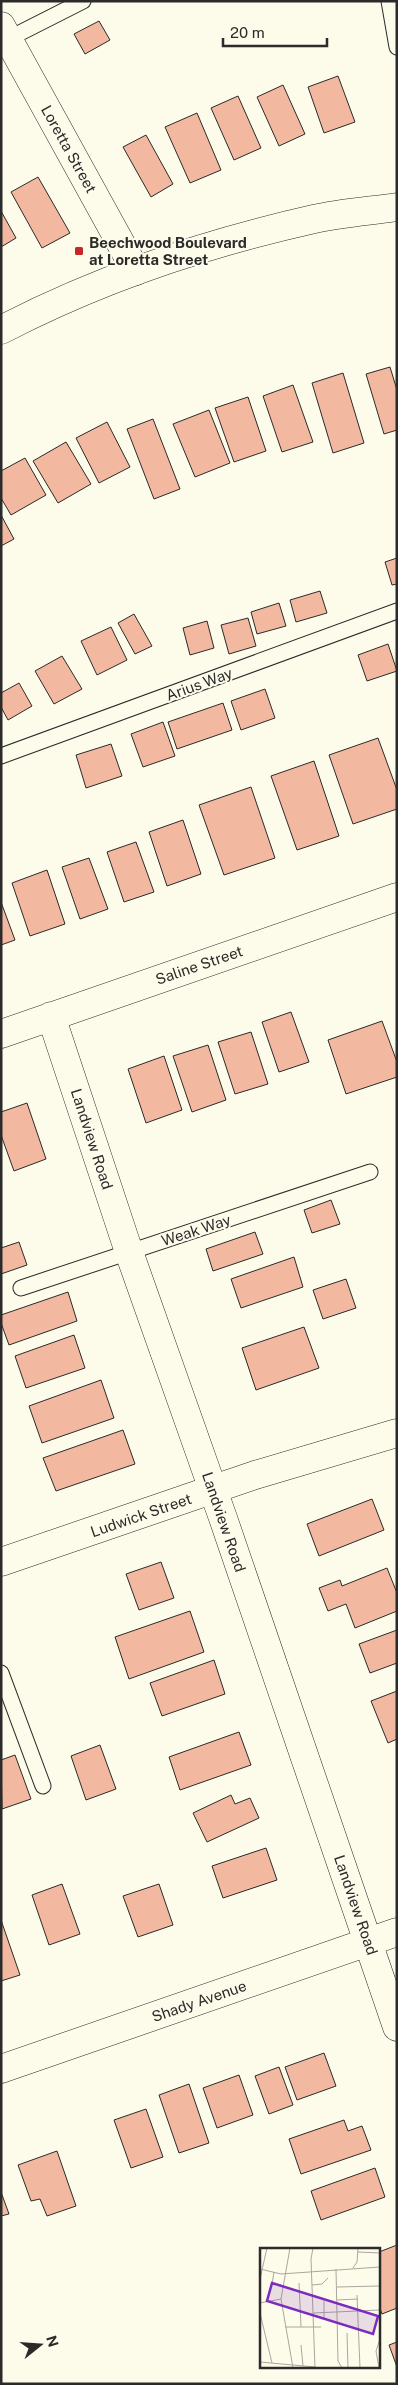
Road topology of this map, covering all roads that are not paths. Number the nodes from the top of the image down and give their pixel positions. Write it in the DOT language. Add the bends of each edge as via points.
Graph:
graph roads {
  1 [pos="83,1"];
  2 [pos="389,1"];
  3 [pos="4,32"];
  4 [pos="397,47"];
  5 [pos="397,207"];
  6 [pos="136,271"];
  7 [pos="1,330"];
  8 [pos="397,611"];
  9 [pos="1,756"];
  10 [pos="397,897"];
  11 [pos="51,1016"];
  12 [pos="1,1034"];
  13 [pos="370,1172"];
  14 [pos="129,1252"];
  15 [pos="21,1288"];
  16 [pos="397,1433"];
  17 [pos="213,1490"];
  18 [pos="1,1562"];
  19 [pos="1,1673"];
  20 [pos="43,1786"];
  21 [pos="397,1932"];
  22 [pos="369,1942"];
  23 [pos="397,2027"];
  24 [pos="1,2069"];
  1 -- 3 [label="lane"];
  2 -- 4 [label="lane"];
  3 -- 6 [label="street, Loretta Street"];
  5 -- 6 [label="street" via="316,219 223,243"];
  6 -- 7 [label="street"];
  8 -- 9 [label="lane, Arius Way"];
  10 -- 11 [label="street, Saline Street"];
  11 -- 12 [label="street, Saline Street"];
  11 -- 14 [label="street, Landview Road"];
  13 -- 14 [label="lane, Weak Way"];
  14 -- 15 [label="lane, Weak Way"];
  14 -- 17 [label="street, Landview Road"];
  16 -- 17 [label="street, Ludwick Street"];
  17 -- 18 [label="street, Ludwick Street"];
  17 -- 22 [label="street, Landview Road"];
  19 -- 20 [label="lane"];
  21 -- 22 [label="street, Shady Avenue"];
  22 -- 23 [label="street, Landview Road"];
  22 -- 24 [label="street, Shady Avenue"];
}
